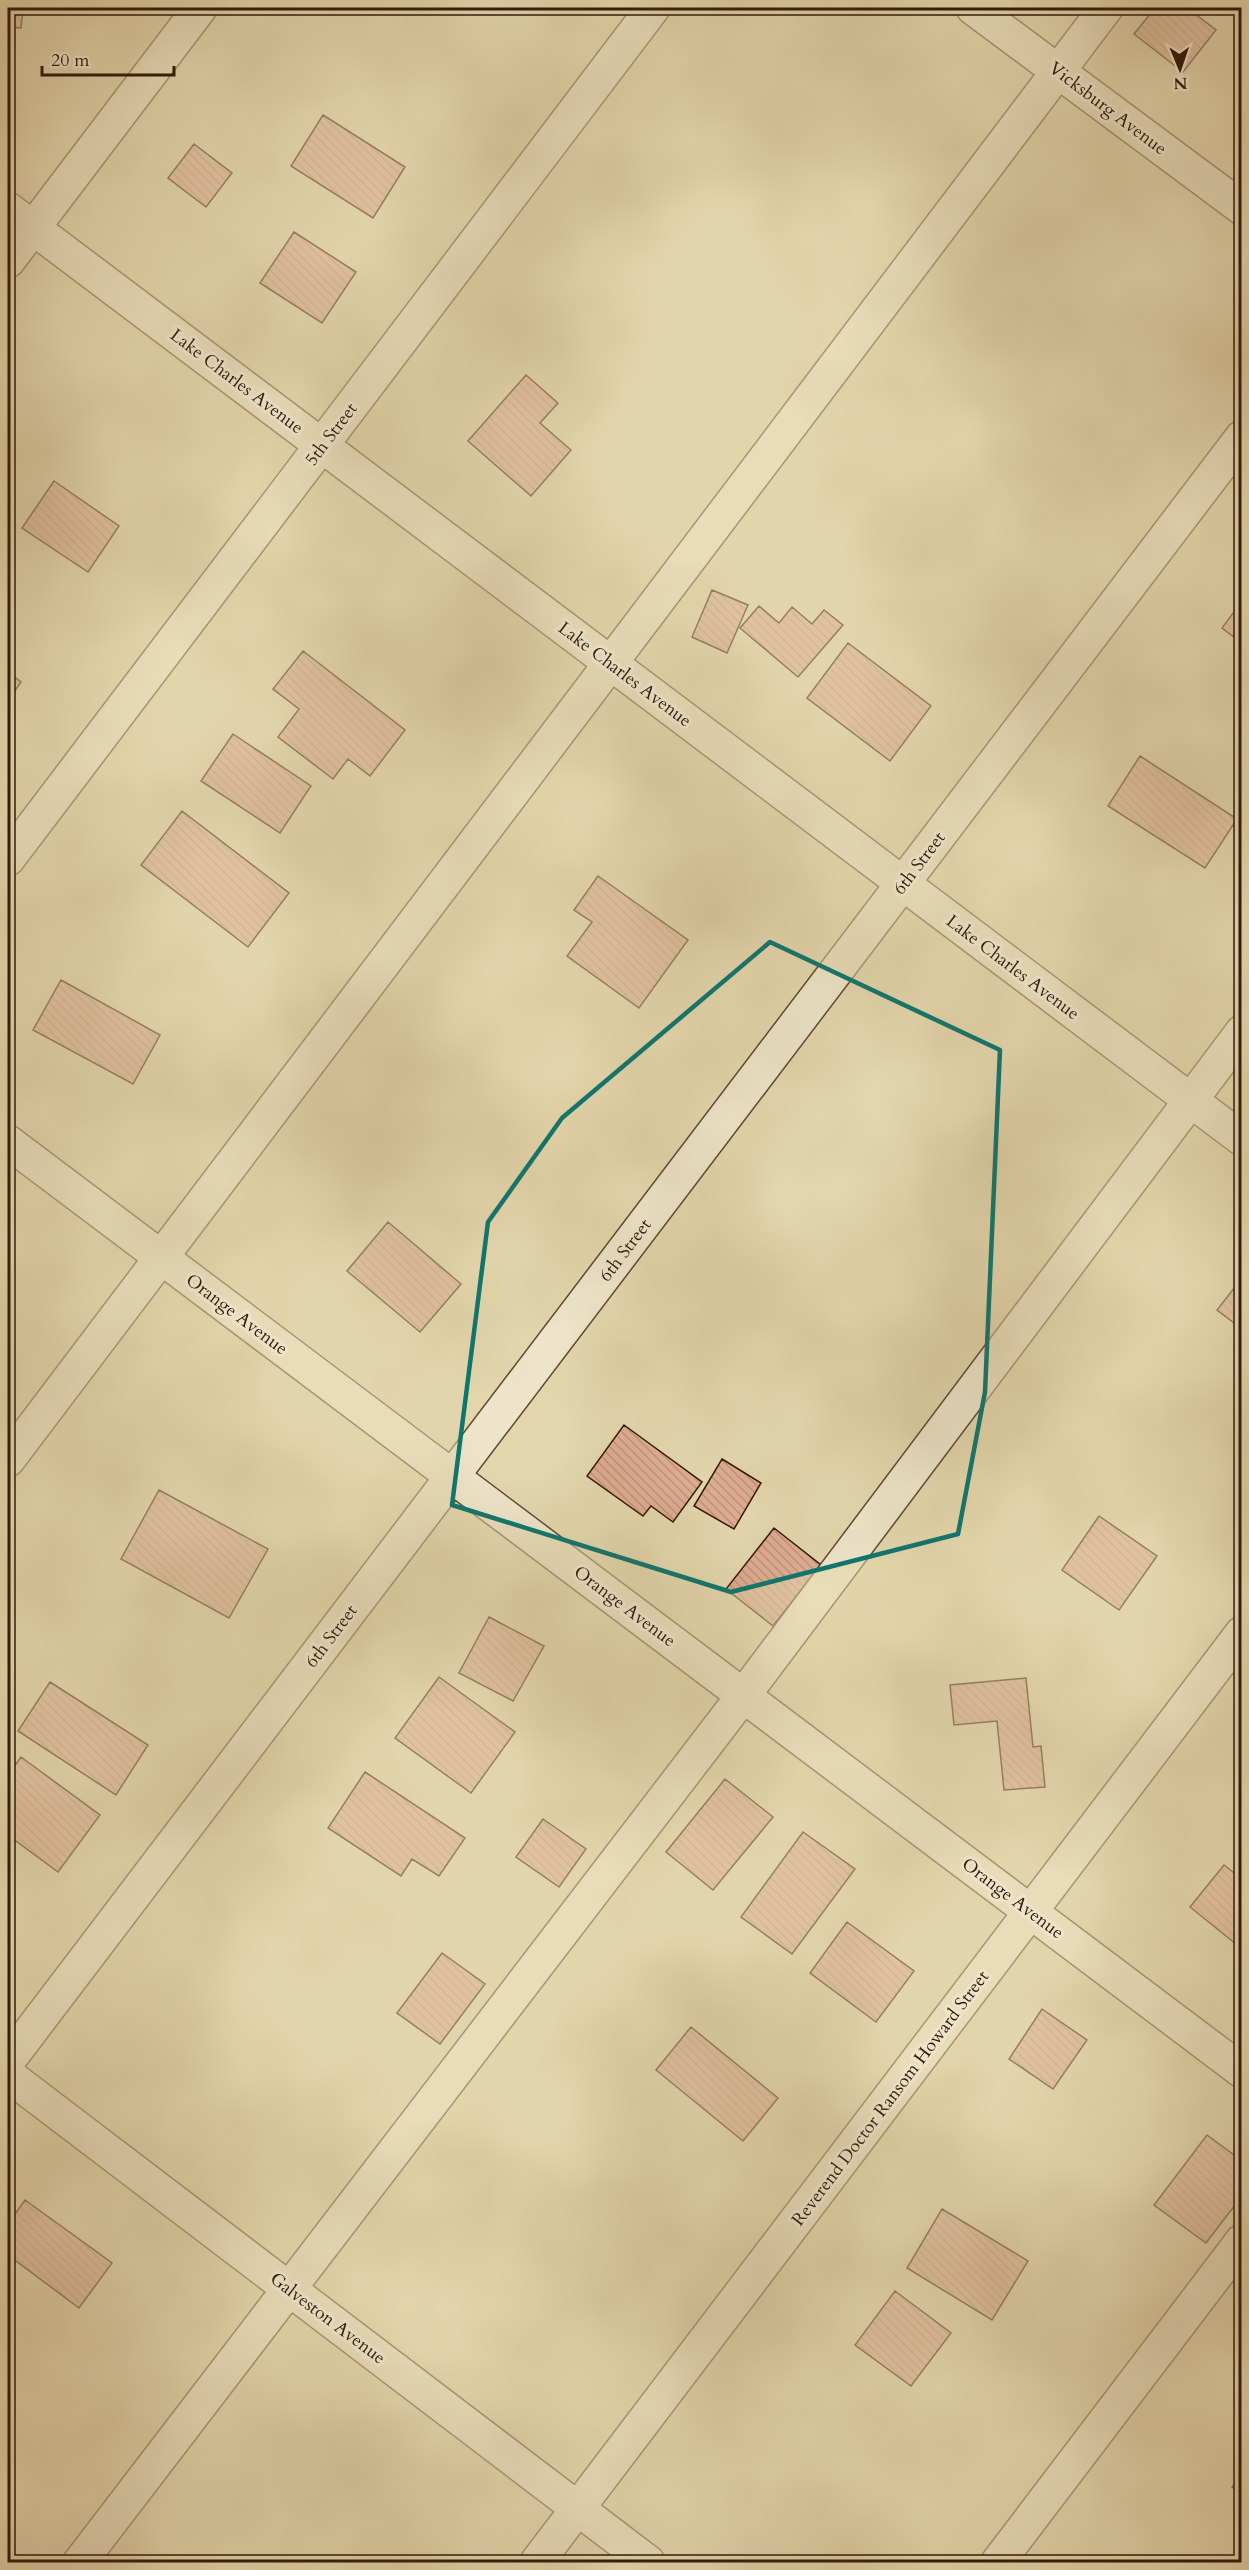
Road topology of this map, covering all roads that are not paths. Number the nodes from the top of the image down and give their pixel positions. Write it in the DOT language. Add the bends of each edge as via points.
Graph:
graph roads {
  1 [pos="200,8"];
  2 [pos="653,8"];
  3 [pos="973,8"];
  4 [pos="1106,8"];
  5 [pos="1058,70"];
  6 [pos="1242,208"];
  7 [pos="20,219"];
  8 [pos="8,261"];
  9 [pos="1242,437"];
  10 [pos="322,445"];
  11 [pos="610,663"];
  12 [pos="8,859"];
  13 [pos="903,885"];
  14 [pos="1242,1032"];
  15 [pos="1190,1101"];
  16 [pos="1242,1139"];
  17 [pos="8,1142"];
  18 [pos="161,1256"];
  19 [pos="8,1460"];
  20 [pos="453,1476"];
  21 [pos="1242,1633"];
  22 [pos="743,1696"];
  23 [pos="1031,1912"];
  24 [pos="8,2061"];
  25 [pos="1242,2071"];
  26 [pos="8,2075"];
  27 [pos="1242,2241"];
  28 [pos="289,2287"];
  29 [pos="578,2509"];
  30 [pos="80,2562"];
  31 [pos="537,2562"];
  32 [pos="648,2562"];
  33 [pos="998,2562"];
  1 -- 7 [label="street"];
  2 -- 10 [label="street, 5th Street"];
  3 -- 5 [label="street, Vicksburg Avenue"];
  4 -- 5 [label="street"];
  5 -- 6 [label="street, Vicksburg Avenue"];
  5 -- 11 [label="street"];
  7 -- 8 [label="street"];
  7 -- 10 [label="street, Lake Charles Avenue"];
  9 -- 13 [label="street, 6th Street"];
  10 -- 11 [label="street, Lake Charles Avenue"];
  10 -- 12 [label="street, 5th Street"];
  11 -- 13 [label="street, Lake Charles Avenue"];
  11 -- 18 [label="street"];
  13 -- 15 [label="street, Lake Charles Avenue"];
  13 -- 20 [label="street, 6th Street"];
  14 -- 15 [label="street"];
  15 -- 16 [label="street, Lake Charles Avenue"];
  15 -- 22 [label="street"];
  17 -- 18 [label="street, Orange Avenue"];
  18 -- 19 [label="street"];
  18 -- 20 [label="street, Orange Avenue"];
  20 -- 22 [label="street, Orange Avenue"];
  20 -- 24 [label="street, 6th Street"];
  21 -- 23 [label="street, Reverend Doctor Ransom Howard Street"];
  22 -- 23 [label="street, Orange Avenue"];
  22 -- 28 [label="street"];
  23 -- 25 [label="street, Orange Avenue"];
  23 -- 29 [label="street, Reverend Doctor Ransom Howard Street"];
  26 -- 28 [label="street, Galveston Avenue"];
  27 -- 33 [label="street"];
  28 -- 29 [label="street, Galveston Avenue"];
  28 -- 30 [label="street"];
  29 -- 31 [label="street, Reverend Doctor Ransom Howard Street"];
  29 -- 32 [label="street, Galveston Avenue"];
}
